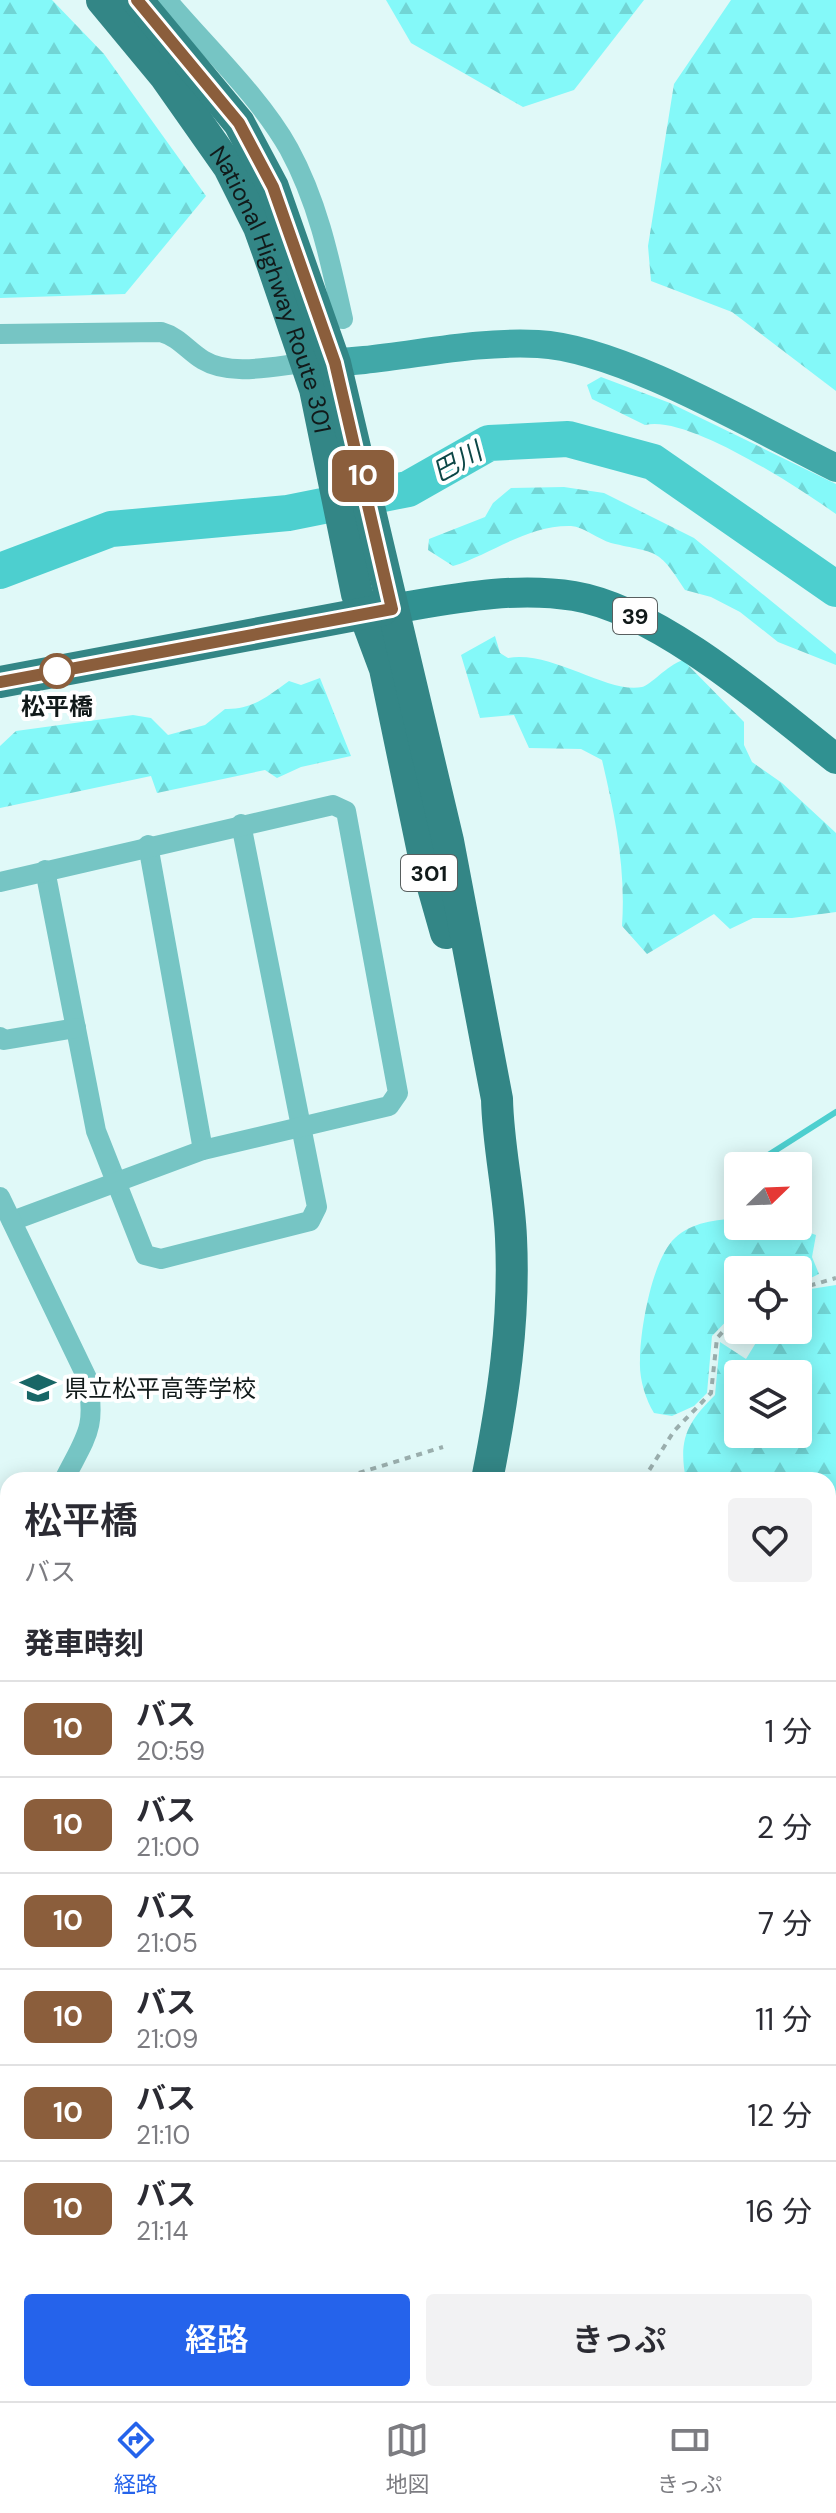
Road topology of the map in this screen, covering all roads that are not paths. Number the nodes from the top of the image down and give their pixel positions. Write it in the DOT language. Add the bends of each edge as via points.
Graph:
graph roads {
  1 [pos="102,0"];
  2 [pos="137,0"];
  3 [pos="167,0"];
  4 [pos="247,113"];
  5 [pos="311,243"];
  6 [pos="343,319"];
  7 [pos="0,334"];
  8 [pos="324,375"];
  9 [pos="836,468"];
  10 [pos="375,601"];
  11 [pos="0,682"];
  12 [pos="836,759"];
  13 [pos="241,824"];
  14 [pos="148,845"];
  15 [pos="45,870"];
  16 [pos="0,882"];
  17 [pos="76,1028"];
  18 [pos="0,1037"];
  19 [pos="304,1129"];
  20 [pos="203,1150"];
  21 [pos="113,1181"];
  22 [pos="0,1197"];
  23 [pos="12,1221"];
  24 [pos="68,1472"];
  25 [pos="488,1472"];
  1 -- 8 [label="highway, National Highway Route 301 / 301" via="165,76 229,167"];
  2 -- 4 [label="highway, National Highway Route 301 / 301"];
  3 -- 4 [label="street"];
  4 -- 5 [label="highway, National Highway Route 301 / 301" via="273,187"];
  5 -- 6 [label="street"];
  5 -- 8 [label="highway, National Highway Route 301 / 301"];
  7 -- 8 [label="street" via="161,332 224,368"];
  8 -- 9 [label="main road" via="472,347 539,344 575,350 637,371"];
  8 -- 10 [label="highway, National Highway Route 301 / 301"];
  10 -- 11 [label="highway"];
  10 -- 12 [label="main road, 39" via="519,592 576,596 614,609 639,618 747,688"];
  10 -- 25 [label="highway, National Highway Route 301 / 301" via="423,852 498,1133 510,1215 509,1343"];
  13 -- 14 [label="street"];
  13 -- 19 [label="street"];
  13 -- 19 [label="street" via="333,805 346,811 398,1093 389,1106"];
  14 -- 15 [label="street"];
  14 -- 20 [label="street"];
  15 -- 16 [label="street"];
  15 -- 17 [label="street"];
  17 -- 18 [label="street"];
  17 -- 21 [label="street" via="96,1131"];
  19 -- 20 [label="street"];
  19 -- 21 [label="street" via="317,1207 310,1221 161,1259 145,1255"];
  20 -- 21 [label="street"];
  21 -- 23 [label="street"];
  22 -- 23 [label="street"];
  23 -- 24 [label="street" via="87,1378 93,1409 89,1433"];
}
